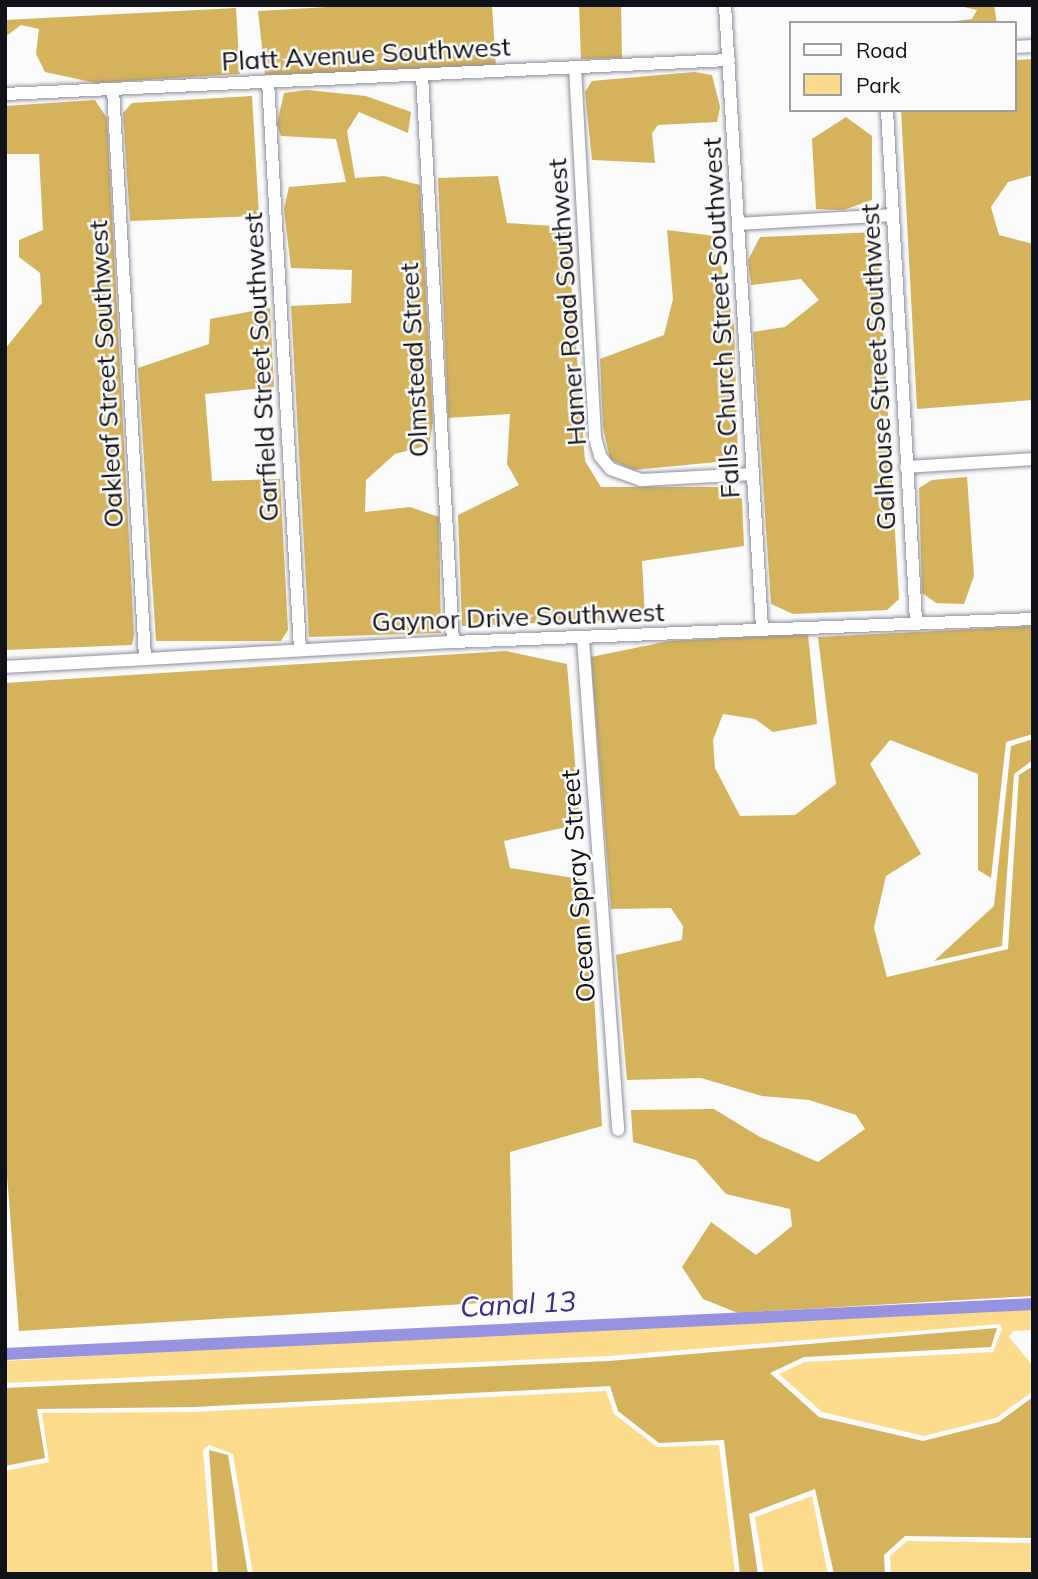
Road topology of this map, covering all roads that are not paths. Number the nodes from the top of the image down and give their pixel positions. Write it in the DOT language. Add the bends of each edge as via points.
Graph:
graph roads {
  1 [pos="725,5"];
  2 [pos="729,60"];
  3 [pos="575,67"];
  4 [pos="422,75"];
  5 [pos="268,81"];
  6 [pos="113,89"];
  7 [pos="5,94"];
  8 [pos="887,112"];
  9 [pos="892,215"];
  10 [pos="738,223"];
  11 [pos="1033,459"];
  12 [pos="906,467"];
  13 [pos="753,474"];
  14 [pos="1033,619"];
  15 [pos="916,621"];
  16 [pos="762,628"];
  17 [pos="583,639"];
  18 [pos="453,642"];
  19 [pos="300,650"];
  20 [pos="145,657"];
  21 [pos="5,667"];
  22 [pos="618,1130"];
  1 -- 2 [label="street, Falls Church Street Southwest"];
  2 -- 3 [label="street, Platt Avenue Southwest"];
  2 -- 10 [label="street, Falls Church Street Southwest"];
  3 -- 4 [label="street, Platt Avenue Southwest"];
  3 -- 13 [label="street, Hamer Road Southwest" via="594,438 600,456 611,469 641,480"];
  4 -- 5 [label="street, Platt Avenue Southwest"];
  4 -- 18 [label="street, Olmstead Street"];
  5 -- 6 [label="street, Platt Avenue Southwest"];
  5 -- 19 [label="street, Garfield Street Southwest"];
  6 -- 7 [label="street, Platt Avenue Southwest"];
  6 -- 20 [label="street, Oakleaf Street Southwest"];
  8 -- 9 [label="street, Galhouse Street Southwest"];
  9 -- 10 [label="street"];
  9 -- 12 [label="street, Galhouse Street Southwest"];
  10 -- 13 [label="street, Falls Church Street Southwest"];
  11 -- 12 [label="street"];
  12 -- 15 [label="street, Galhouse Street Southwest"];
  13 -- 16 [label="street, Falls Church Street Southwest"];
  14 -- 15 [label="street, Gaynor Drive Southwest"];
  15 -- 16 [label="street, Gaynor Drive Southwest"];
  16 -- 17 [label="street, Gaynor Drive Southwest"];
  17 -- 18 [label="street, Gaynor Drive Southwest"];
  17 -- 22 [label="street, Ocean Spray Street"];
  18 -- 19 [label="street, Gaynor Drive Southwest"];
  19 -- 20 [label="street, Gaynor Drive Southwest"];
  20 -- 21 [label="street, Gaynor Drive Southwest"];
}
